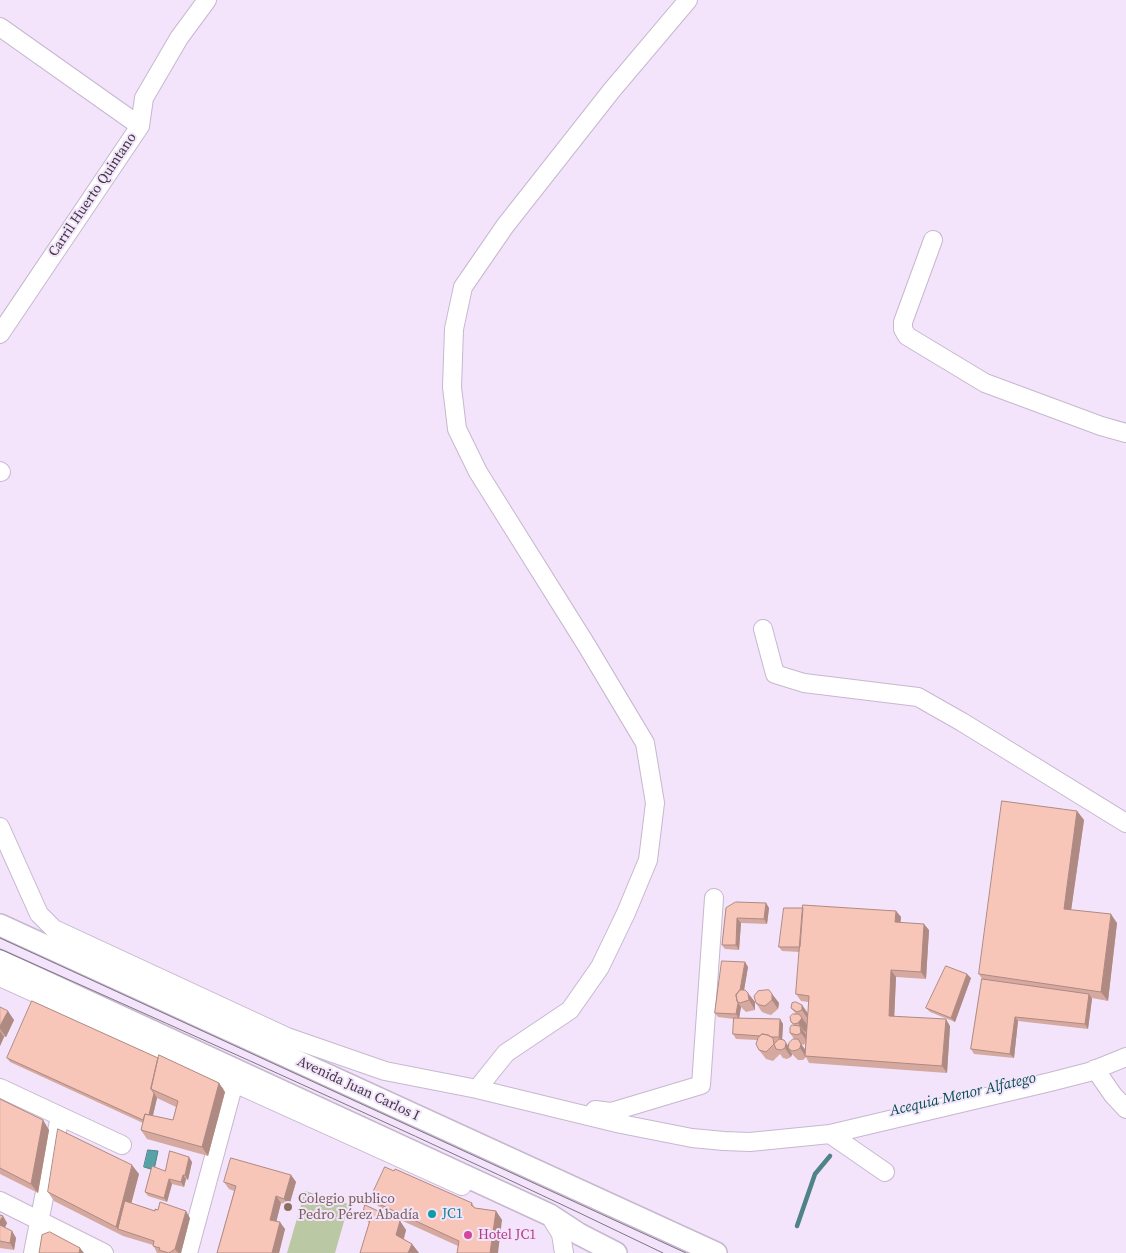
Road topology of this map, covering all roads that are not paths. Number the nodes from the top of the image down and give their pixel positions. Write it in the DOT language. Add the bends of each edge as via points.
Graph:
graph roads {
  1 [pos="208,0"];
  2 [pos="688,0"];
  3 [pos="0,27"];
  4 [pos="140,126"];
  5 [pos="932,240"];
  6 [pos="0,334"];
  7 [pos="1126,433"];
  8 [pos="763,629"];
  9 [pos="1126,823"];
  10 [pos="0,827"];
  11 [pos="714,898"];
  12 [pos="0,925"];
  13 [pos="0,961"];
  14 [pos="0,977"];
  15 [pos="1126,1057"];
  16 [pos="1095,1069"];
  17 [pos="234,1082"];
  18 [pos="0,1088"];
  19 [pos="477,1088"];
  20 [pos="1126,1109"];
  21 [pos="577,1112"];
  22 [pos="60,1116"];
  23 [pos="830,1134"];
  24 [pos="122,1145"];
  25 [pos="884,1172"];
  26 [pos="0,1201"];
  27 [pos="38,1221"];
  28 [pos="570,1234"];
  29 [pos="605,1251"];
  30 [pos="33,1253"];
  31 [pos="104,1253"];
  32 [pos="188,1253"];
  33 [pos="564,1253"];
  34 [pos="716,1253"];
  1 -- 4 [label="street, Carril Huerto Quintano" via="180,38 144,98"];
  2 -- 19 [label="street" via="505,226 463,287 454,329 452,387 457,429 478,472 645,743 655,802 648,860 600,967 570,1010 506,1053"];
  3 -- 4 [label="street"];
  4 -- 6 [label="street, Carril Huerto Quintano"];
  5 -- 7 [label="street" via="903,322 902,329 907,336 985,384"];
  8 -- 9 [label="street" via="775,674 804,683 918,697"];
  10 -- 19 [label="street" via="40,914 54,929 287,1037 385,1071"];
  11 -- 21 [label="street" via="701,1085 611,1112 590,1109"];
  12 -- 34 [label="main road, Avenida Juan Carlos I"];
  13 -- 28 [label="main road" via="550,1215"];
  14 -- 17 [label="street"];
  15 -- 16 [label="street"];
  16 -- 20 [label="street"];
  16 -- 23 [label="street"];
  17 -- 28 [label="street"];
  17 -- 32 [label="street"];
  18 -- 22 [label="street"];
  19 -- 21 [label="street"];
  21 -- 23 [label="street" via="621,1124 724,1141 782,1140"];
  22 -- 24 [label="street"];
  22 -- 27 [label="street"];
  23 -- 25 [label="street"];
  26 -- 27 [label="street"];
  27 -- 30 [label="street"];
  27 -- 31 [label="street"];
  28 -- 29 [label="main road"];
  28 -- 33 [label="street"];
}
